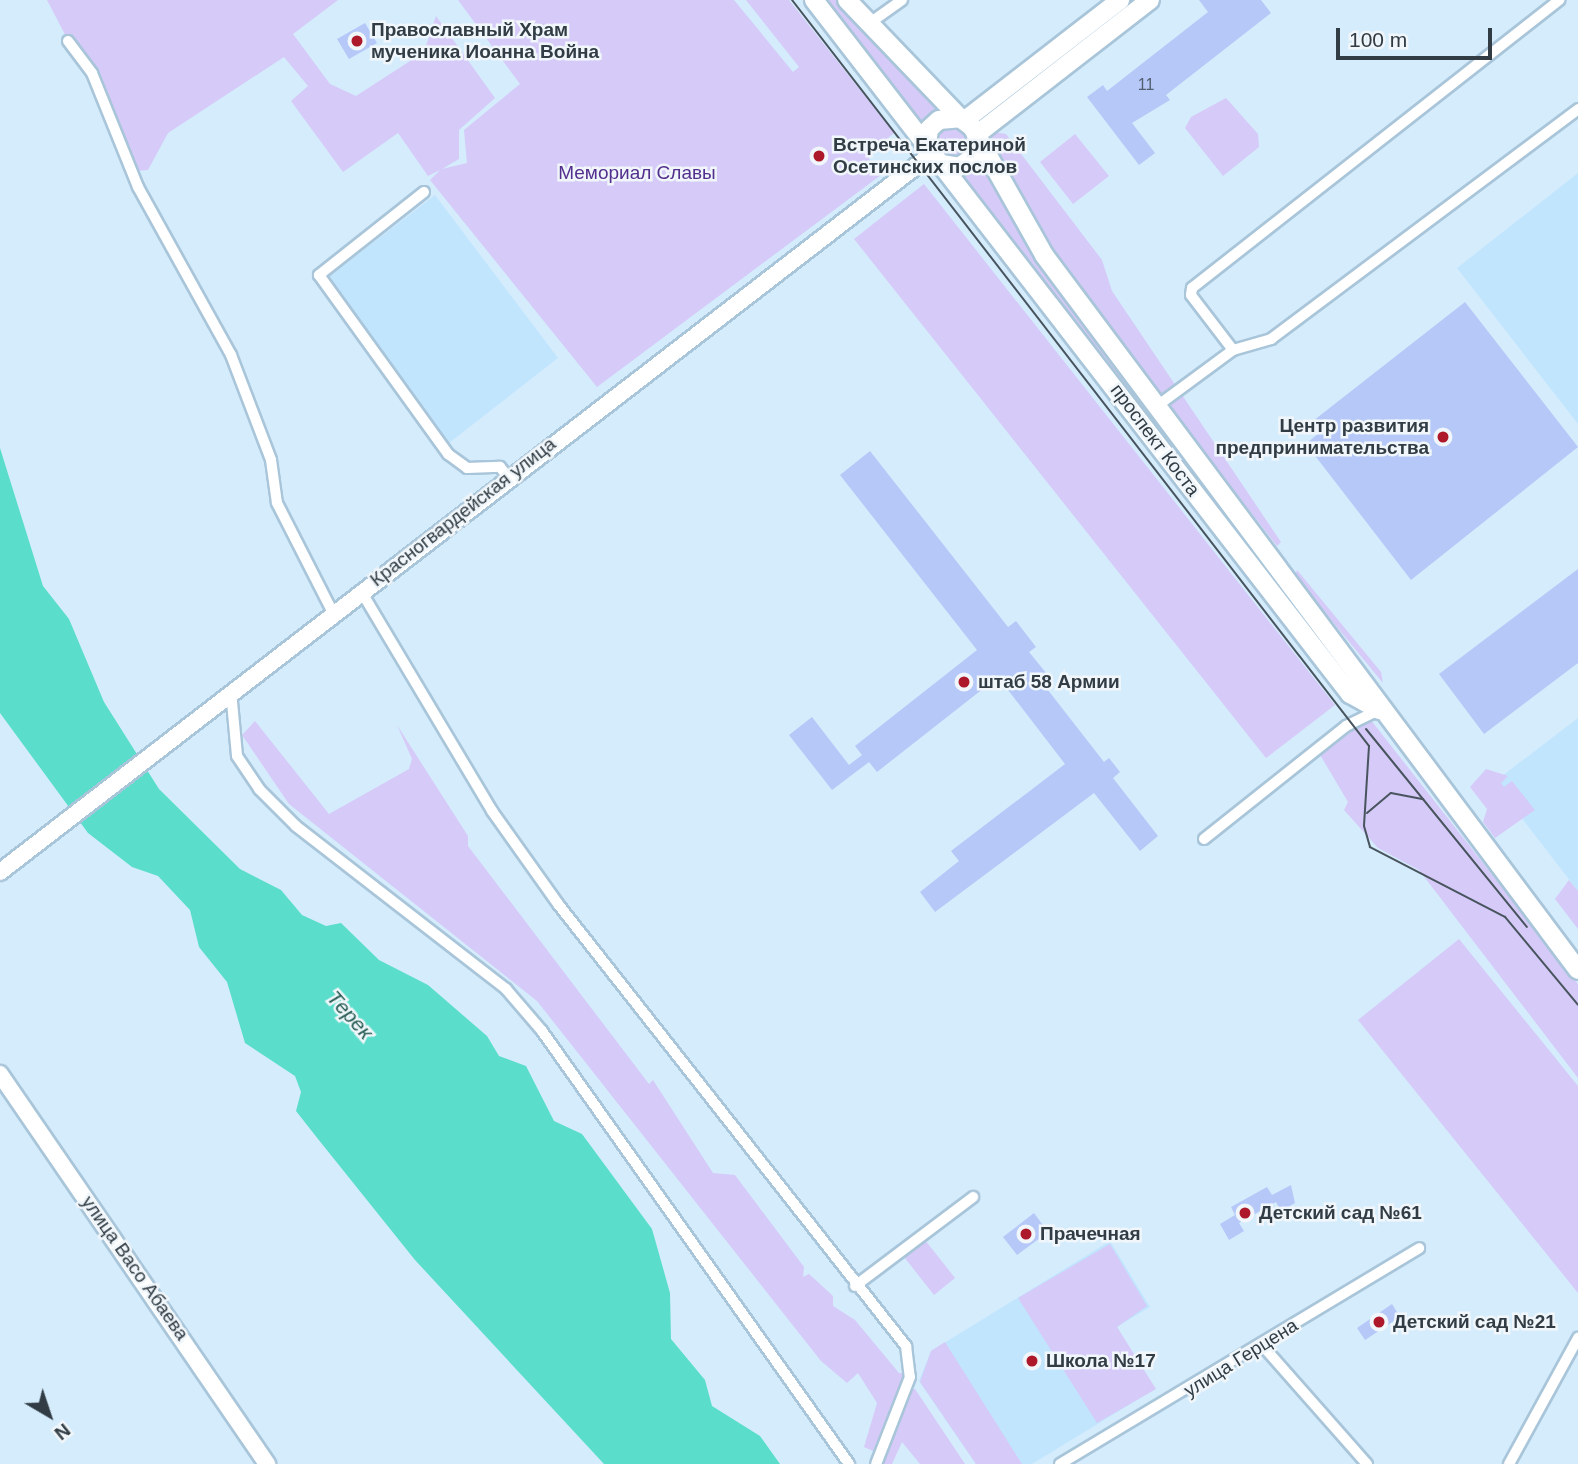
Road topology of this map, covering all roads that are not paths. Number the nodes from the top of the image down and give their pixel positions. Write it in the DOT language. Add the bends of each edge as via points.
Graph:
graph roads {
  1 [pos="814,0"];
  2 [pos="847,0"];
  3 [pos="902,0"];
  4 [pos="1120,0"];
  5 [pos="1150,0"];
  6 [pos="1559,0"];
  7 [pos="867,26"];
  8 [pos="68,41"];
  9 [pos="1578,109"];
  10 [pos="962,119"];
  11 [pos="976,139"];
  12 [pos="930,156"];
  13 [pos="425,192"];
  14 [pos="1233,350"];
  15 [pos="1157,407"];
  16 [pos="508,477"];
  17 [pos="361,591"];
  18 [pos="333,613"];
  19 [pos="231,691"];
  20 [pos="1379,710"];
  21 [pos="1204,839"];
  22 [pos="0,872"];
  23 [pos="1578,970"];
  24 [pos="0,1074"];
  25 [pos="973,1196"];
  26 [pos="1419,1248"];
  27 [pos="855,1286"];
  28 [pos="1578,1338"];
  29 [pos="1262,1345"];
  30 [pos="267,1464"];
  31 [pos="849,1464"];
  32 [pos="876,1464"];
  33 [pos="1060,1464"];
  34 [pos="1367,1464"];
  35 [pos="1509,1464"];
  1 -- 12 [label="main road, проспект Коста"];
  2 -- 7 [label="main road, проспект Коста"];
  3 -- 7 [label="street"];
  4 -- 10 [label="main road"];
  5 -- 11 [label="main road"];
  6 -- 14 [label="street" via="1192,288 1191,295"];
  7 -- 10 [label="main road, проспект Коста"];
  8 -- 18 [label="street" via="92,73 138,187 231,355 271,460 277,503"];
  9 -- 14 [label="street" via="1271,339"];
  10 -- 11 [label="main road, проспект Коста"];
  10 -- 12 [label="main road" via="933,124"];
  11 -- 12 [label="main road" via="966,163 950,168"];
  11 -- 15 [label="main road, проспект Коста" via="1044,255"];
  12 -- 16 [label="main road, Красногвардейская улица"];
  12 -- 20 [label="main road, проспект Коста" via="1350,694"];
  13 -- 16 [label="street" via="318,275 449,454 467,468 500,467"];
  14 -- 15 [label="street"];
  15 -- 20 [label="main road, проспект Коста" via="1366,681"];
  16 -- 17 [label="main road, Красногвардейская улица"];
  17 -- 18 [label="main road, Красногвардейская улица"];
  17 -- 27 [label="street" via="543,884"];
  18 -- 19 [label="main road, Красногвардейская улица"];
  19 -- 22 [label="main road, Красногвардейская улица"];
  19 -- 31 [label="street" via="237,756 259,789 296,827 506,989 542,1031"];
  20 -- 21 [label="street" via="1346,726"];
  20 -- 23 [label="main road, проспект Коста"];
  24 -- 30 [label="main road, улица Васо Абаева"];
  25 -- 27 [label="street"];
  26 -- 29 [label="street, улица Герцена"];
  27 -- 32 [label="street" via="891,1325 911,1367"];
  28 -- 35 [label="street"];
  29 -- 33 [label="street, улица Герцена"];
  29 -- 34 [label="street"];
}
